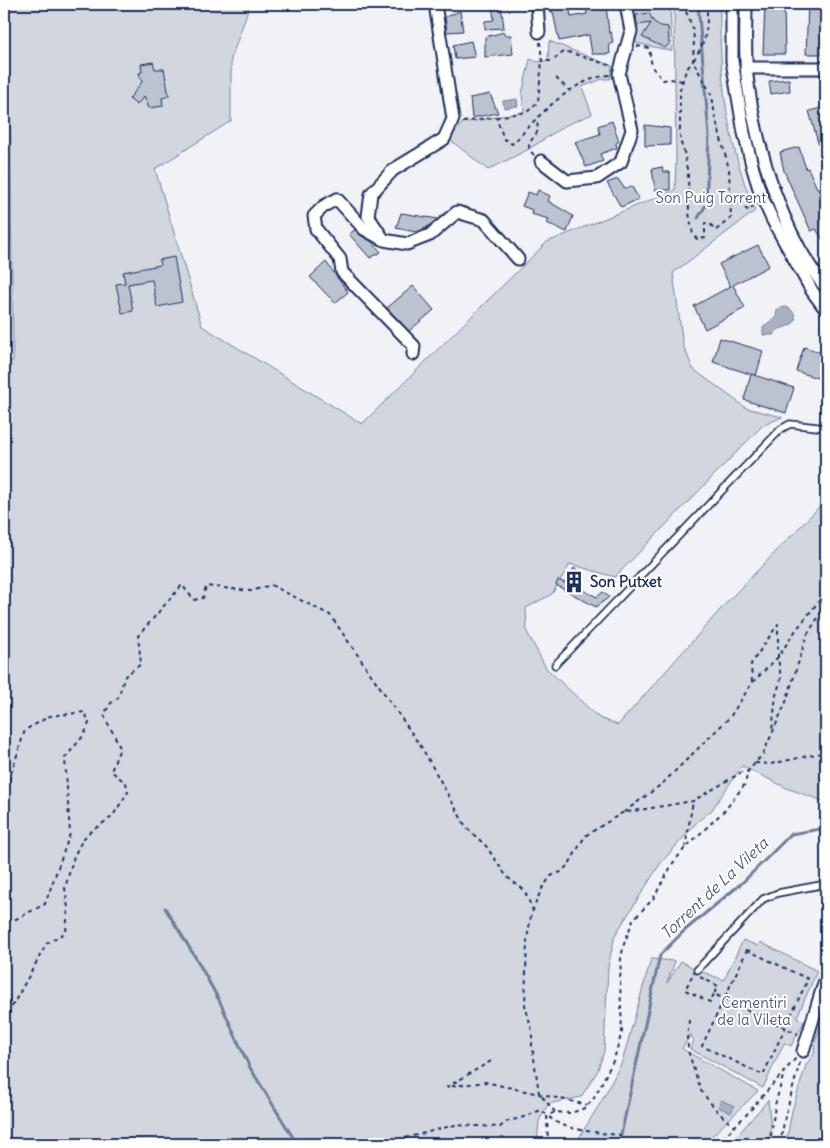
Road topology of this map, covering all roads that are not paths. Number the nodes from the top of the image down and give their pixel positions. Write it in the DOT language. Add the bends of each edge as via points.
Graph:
graph roads {
  1 [pos="434,4"];
  2 [pos="537,4"];
  3 [pos="626,4"];
  4 [pos="732,4"];
  5 [pos="746,4"];
  6 [pos="540,32"];
  7 [pos="746,68"];
  8 [pos="826,68"];
  9 [pos="540,161"];
  10 [pos="384,240"];
  11 [pos="518,260"];
  12 [pos="826,288"];
  13 [pos="826,310"];
  14 [pos="413,354"];
  15 [pos="826,428"];
  16 [pos="555,665"];
  17 [pos="826,884"];
  18 [pos="697,970"];
  19 [pos="826,977"];
  20 [pos="803,1051"];
  1 -- 10 [label="street" via="453,119 444,139 393,170 371,194 368,216"];
  2 -- 6 [label="street"];
  3 -- 9 [label="street" via="631,31 620,71 632,130 621,162 598,178 567,181"];
  4 -- 13 [label="street" via="732,61 753,169 772,219"];
  5 -- 7 [label="street"];
  7 -- 8 [label="street"];
  7 -- 12 [label="street" via="758,138 774,190 796,241"];
  10 -- 11 [label="street" via="407,244 430,235 456,212 484,220"];
  10 -- 14 [label="street" via="364,229 337,199 314,216 316,228 340,259 342,272 414,346"];
  15 -- 16 [label="lane" via="790,424 781,429"];
  17 -- 18 [label="lane" via="763,899"];
  19 -- 20 [label="street"];
}
